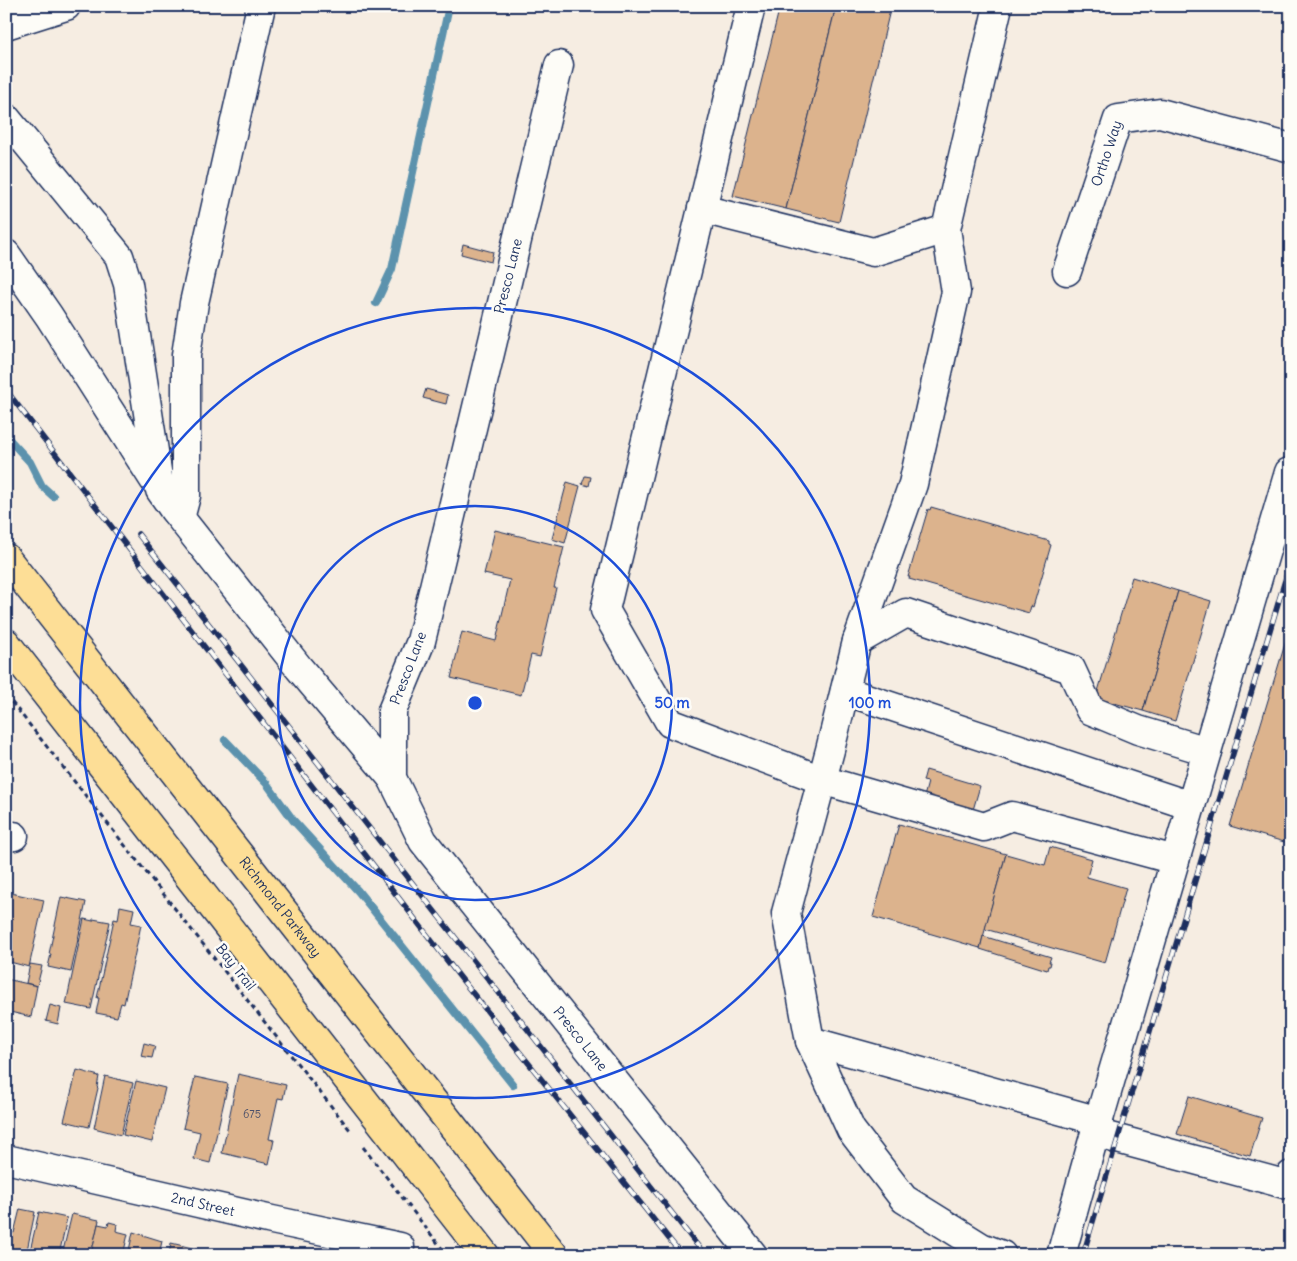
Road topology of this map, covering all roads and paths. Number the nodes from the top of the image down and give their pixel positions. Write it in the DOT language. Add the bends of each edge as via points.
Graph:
graph roads {
  1 [pos="66,6"];
  2 [pos="261,6"];
  3 [pos="752,6"];
  4 [pos="998,6"];
  5 [pos="6,25"];
  6 [pos="559,65"];
  7 [pos="6,118"];
  8 [pos="1291,148"];
  9 [pos="702,209"];
  10 [pos="946,229"];
  11 [pos="6,254"];
  12 [pos="1067,271"];
  13 [pos="1290,470"];
  14 [pos="167,500"];
  15 [pos="6,558"];
  16 [pos="857,641"];
  17 [pos="6,643"];
  18 [pos="845,691"];
  19 [pos="6,694"];
  20 [pos="1207,752"];
  21 [pos="392,778"];
  22 [pos="822,780"];
  23 [pos="1191,806"];
  24 [pos="1175,860"];
  25 [pos="810,1041"];
  26 [pos="1097,1127"];
  27 [pos="354,1136"];
  28 [pos="360,1143"];
  29 [pos="6,1159"];
  30 [pos="1291,1175"];
  31 [pos="400,1247"];
  32 [pos="447,1255"];
  33 [pos="485,1255"];
  34 [pos="554,1255"];
  35 [pos="753,1255"];
  36 [pos="1002,1255"];
  37 [pos="1062,1255"];
  1 -- 5 [label="street"];
  2 -- 14 [label="street" via="194,302 186,355 186,496 182,511"];
  3 -- 9 [label="street"];
  4 -- 10 [label="street"];
  6 -- 21 [label="street, Presco Lane" via="420,641 392,711"];
  7 -- 14 [label="street" via="119,256 128,284"];
  8 -- 12 [label="street, Ortho Way" via="1160,113 1118,119"];
  9 -- 10 [label="street" via="873,252"];
  9 -- 22 [label="street" via="605,610 670,723"];
  10 -- 16 [label="street" via="956,292 913,484"];
  11 -- 14 [label="street"];
  13 -- 20 [label="street"];
  14 -- 21 [label="street" via="299,668"];
  15 -- 34 [label="highway, Richmond Parkway"];
  16 -- 18 [label="street"];
  16 -- 20 [label="street" via="906,613 1071,669 1090,710 1138,730"];
  17 -- 33 [label="highway"];
  18 -- 22 [label="street"];
  18 -- 23 [label="street"];
  19 -- 27 [label="path, Bay Trail"];
  20 -- 23 [label="street"];
  21 -- 35 [label="street, Presco Lane" via="423,840"];
  22 -- 24 [label="street" via="984,827 1012,816"];
  22 -- 25 [label="street" via="786,913"];
  23 -- 24 [label="street"];
  24 -- 26 [label="street"];
  25 -- 26 [label="street"];
  25 -- 36 [label="street" via="851,1130 904,1199 981,1247"];
  26 -- 30 [label="street" via="1288,1185"];
  26 -- 37 [label="street"];
  28 -- 32 [label="path"];
  29 -- 31 [label="street, 2nd Street"];
}
